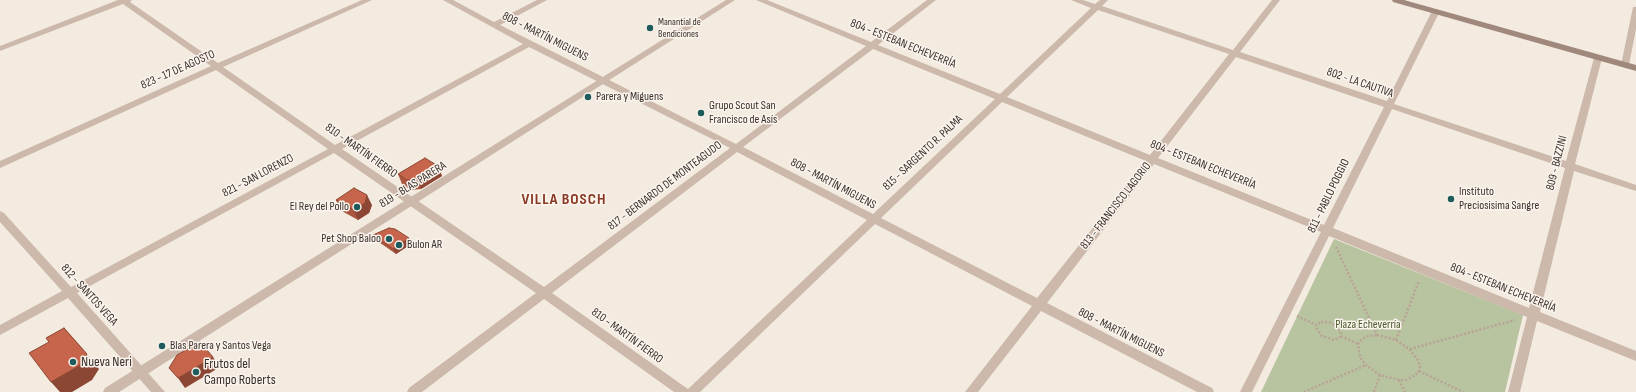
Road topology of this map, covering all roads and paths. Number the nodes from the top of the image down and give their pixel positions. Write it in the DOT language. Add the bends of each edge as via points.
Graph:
graph roads {
  1 [pos="124,0"];
  2 [pos="368,0"];
  3 [pos="447,0"];
  4 [pos="544,0"];
  5 [pos="731,0"];
  6 [pos="760,0"];
  7 [pos="932,0"];
  8 [pos="1075,0"];
  9 [pos="1104,0"];
  10 [pos="1276,0"];
  11 [pos="1402,1"];
  12 [pos="1096,7"];
  13 [pos="1636,9"];
  14 [pos="1436,11"];
  15 [pos="494,25"];
  16 [pos="529,44"];
  17 [pos="872,45"];
  18 [pos="0,49"];
  19 [pos="1236,53"];
  20 [pos="1598,58"];
  21 [pos="1625,65"];
  22 [pos="218,66"];
  23 [pos="1636,68"];
  24 [pos="603,81"];
  25 [pos="1001,98"];
  26 [pos="1389,105"];
  27 [pos="737,148"];
  28 [pos="335,149"];
  29 [pos="1153,159"];
  30 [pos="0,164"];
  31 [pos="1570,166"];
  32 [pos="1636,188"];
  33 [pos="410,202"];
  34 [pos="0,215"];
  35 [pos="872,219"];
  36 [pos="1327,230"];
  37 [pos="1343,236"];
  38 [pos="1423,270"];
  39 [pos="70,292"];
  40 [pos="544,292"];
  41 [pos="1039,304"];
  42 [pos="1286,312"];
  43 [pos="1533,315"];
  44 [pos="1316,325"];
  45 [pos="0,330"];
  46 [pos="1377,335"];
  47 [pos="1341,336"];
  48 [pos="1396,340"];
  49 [pos="1358,344"];
  50 [pos="1409,349"];
  51 [pos="1636,356"];
  52 [pos="1366,365"];
  53 [pos="1418,371"];
  54 [pos="140,372"];
  55 [pos="1380,374"];
  56 [pos="1399,380"];
  57 [pos="109,392"];
  58 [pos="159,392"];
  59 [pos="413,392"];
  60 [pos="683,392"];
  61 [pos="692,392"];
  62 [pos="971,392"];
  63 [pos="1208,392"];
  64 [pos="1246,392"];
  65 [pos="1304,392"];
  66 [pos="1374,392"];
  67 [pos="1405,392"];
  68 [pos="1463,392"];
  69 [pos="1514,392"];
  1 -- 18 [label="street"];
  1 -- 22 [label="street, 810 - MARTÍN FIERRO"];
  2 -- 22 [label="street, 823 - 17 DE AGOSTO"];
  3 -- 15 [label="street, 808 - MARTÍN MIGUENS"];
  4 -- 15 [label="street"];
  5 -- 24 [label="street, 819 - BLAS PARERA"];
  6 -- 17 [label="street, 804 - ESTEBAN ECHEVERRÍA"];
  7 -- 17 [label="street, 817 - BERNARDO DE MONTEAGUDO"];
  8 -- 12 [label="street, 802 - LA CAUTIVA"];
  9 -- 12 [label="street, 815 - SARGENTO R. PALMA"];
  10 -- 19 [label="street, 813 - FRANCISCO LAGORIO"];
  11 -- 14 [label="main road"];
  12 -- 19 [label="street, 802 - LA CAUTIVA"];
  12 -- 25 [label="street, 815 - SARGENTO R. PALMA"];
  13 -- 21 [label="street"];
  14 -- 20 [label="main road"];
  14 -- 26 [label="street, 811 - PABLO POGGIO"];
  15 -- 16 [label="street, 808 - MARTÍN MIGUENS"];
  16 -- 24 [label="street, 808 - MARTÍN MIGUENS"];
  16 -- 28 [label="street, 821 - SAN LORENZO"];
  17 -- 25 [label="street, 804 - ESTEBAN ECHEVERRÍA"];
  17 -- 27 [label="street, 817 - BERNARDO DE MONTEAGUDO"];
  19 -- 26 [label="street, 802 - LA CAUTIVA"];
  19 -- 29 [label="street, 813 - FRANCISCO LAGORIO"];
  20 -- 21 [label="main road"];
  20 -- 31 [label="street, 809 - BAZZINI"];
  21 -- 23 [label="main road"];
  22 -- 28 [label="street, 810 - MARTÍN FIERRO"];
  22 -- 30 [label="street, 823 - 17 DE AGOSTO"];
  24 -- 27 [label="street, 808 - MARTÍN MIGUENS"];
  24 -- 33 [label="street, 819 - BLAS PARERA"];
  25 -- 29 [label="street, 804 - ESTEBAN ECHEVERRÍA"];
  25 -- 35 [label="street, 815 - SARGENTO R. PALMA"];
  26 -- 31 [label="street, 802 - LA CAUTIVA"];
  26 -- 36 [label="street, 811 - PABLO POGGIO"];
  27 -- 35 [label="street, 808 - MARTÍN MIGUENS"];
  27 -- 40 [label="street, 817 - BERNARDO DE MONTEAGUDO"];
  28 -- 33 [label="street, 810 - MARTÍN FIERRO"];
  28 -- 39 [label="street, 821 - SAN LORENZO"];
  29 -- 36 [label="street, 804 - ESTEBAN ECHEVERRÍA"];
  29 -- 41 [label="street, 813 - FRANCISCO LAGORIO"];
  31 -- 32 [label="street, 802 - LA CAUTIVA"];
  31 -- 43 [label="street, 809 - BAZZINI"];
  33 -- 40 [label="street, 810 - MARTÍN FIERRO"];
  33 -- 54 [label="street, 819 - BLAS PARERA"];
  34 -- 39 [label="street, 812 - SANTOS VEGA"];
  35 -- 41 [label="street, 808 - MARTÍN MIGUENS"];
  35 -- 61 [label="street, 815 - SARGENTO R. PALMA"];
  36 -- 37 [label="street, 804 - ESTEBAN ECHEVERRÍA"];
  36 -- 42 [label="street, 811 - PABLO POGGIO"];
  37 -- 38 [label="street, 804 - ESTEBAN ECHEVERRÍA"];
  37 -- 46 [label="path" via="1336,247"];
  38 -- 43 [label="street, 804 - ESTEBAN ECHEVERRÍA"];
  38 -- 48 [label="path"];
  39 -- 45 [label="street, 821 - SAN LORENZO"];
  39 -- 54 [label="street, 812 - SANTOS VEGA"];
  40 -- 59 [label="street, 817 - BERNARDO DE MONTEAGUDO"];
  40 -- 60 [label="street, 810 - MARTÍN FIERRO"];
  41 -- 62 [label="street, 813 - FRANCISCO LAGORIO"];
  41 -- 63 [label="street, 808 - MARTÍN MIGUENS"];
  42 -- 44 [label="path"];
  42 -- 64 [label="street, 811 - PABLO POGGIO"];
  43 -- 50 [label="path"];
  43 -- 51 [label="street, 804 - ESTEBAN ECHEVERRÍA"];
  43 -- 69 [label="street, 809 - BAZZINI"];
  44 -- 47 [label="path" via="1321,322 1333,324 1339,329"];
  44 -- 47 [label="path" via="1319,333 1326,338 1334,340"];
  46 -- 48 [label="path"];
  46 -- 49 [label="path" via="1362,339"];
  47 -- 49 [label="path"];
  48 -- 50 [label="path"];
  49 -- 52 [label="path" via="1360,357"];
  50 -- 53 [label="path" via="1418,360"];
  52 -- 55 [label="path"];
  52 -- 65 [label="path"];
  53 -- 56 [label="path" via="1414,377"];
  53 -- 68 [label="path"];
  54 -- 57 [label="street, 819 - BLAS PARERA"];
  54 -- 58 [label="street, 812 - SANTOS VEGA"];
  55 -- 56 [label="path"];
  55 -- 66 [label="path"];
  56 -- 67 [label="path"];
}
